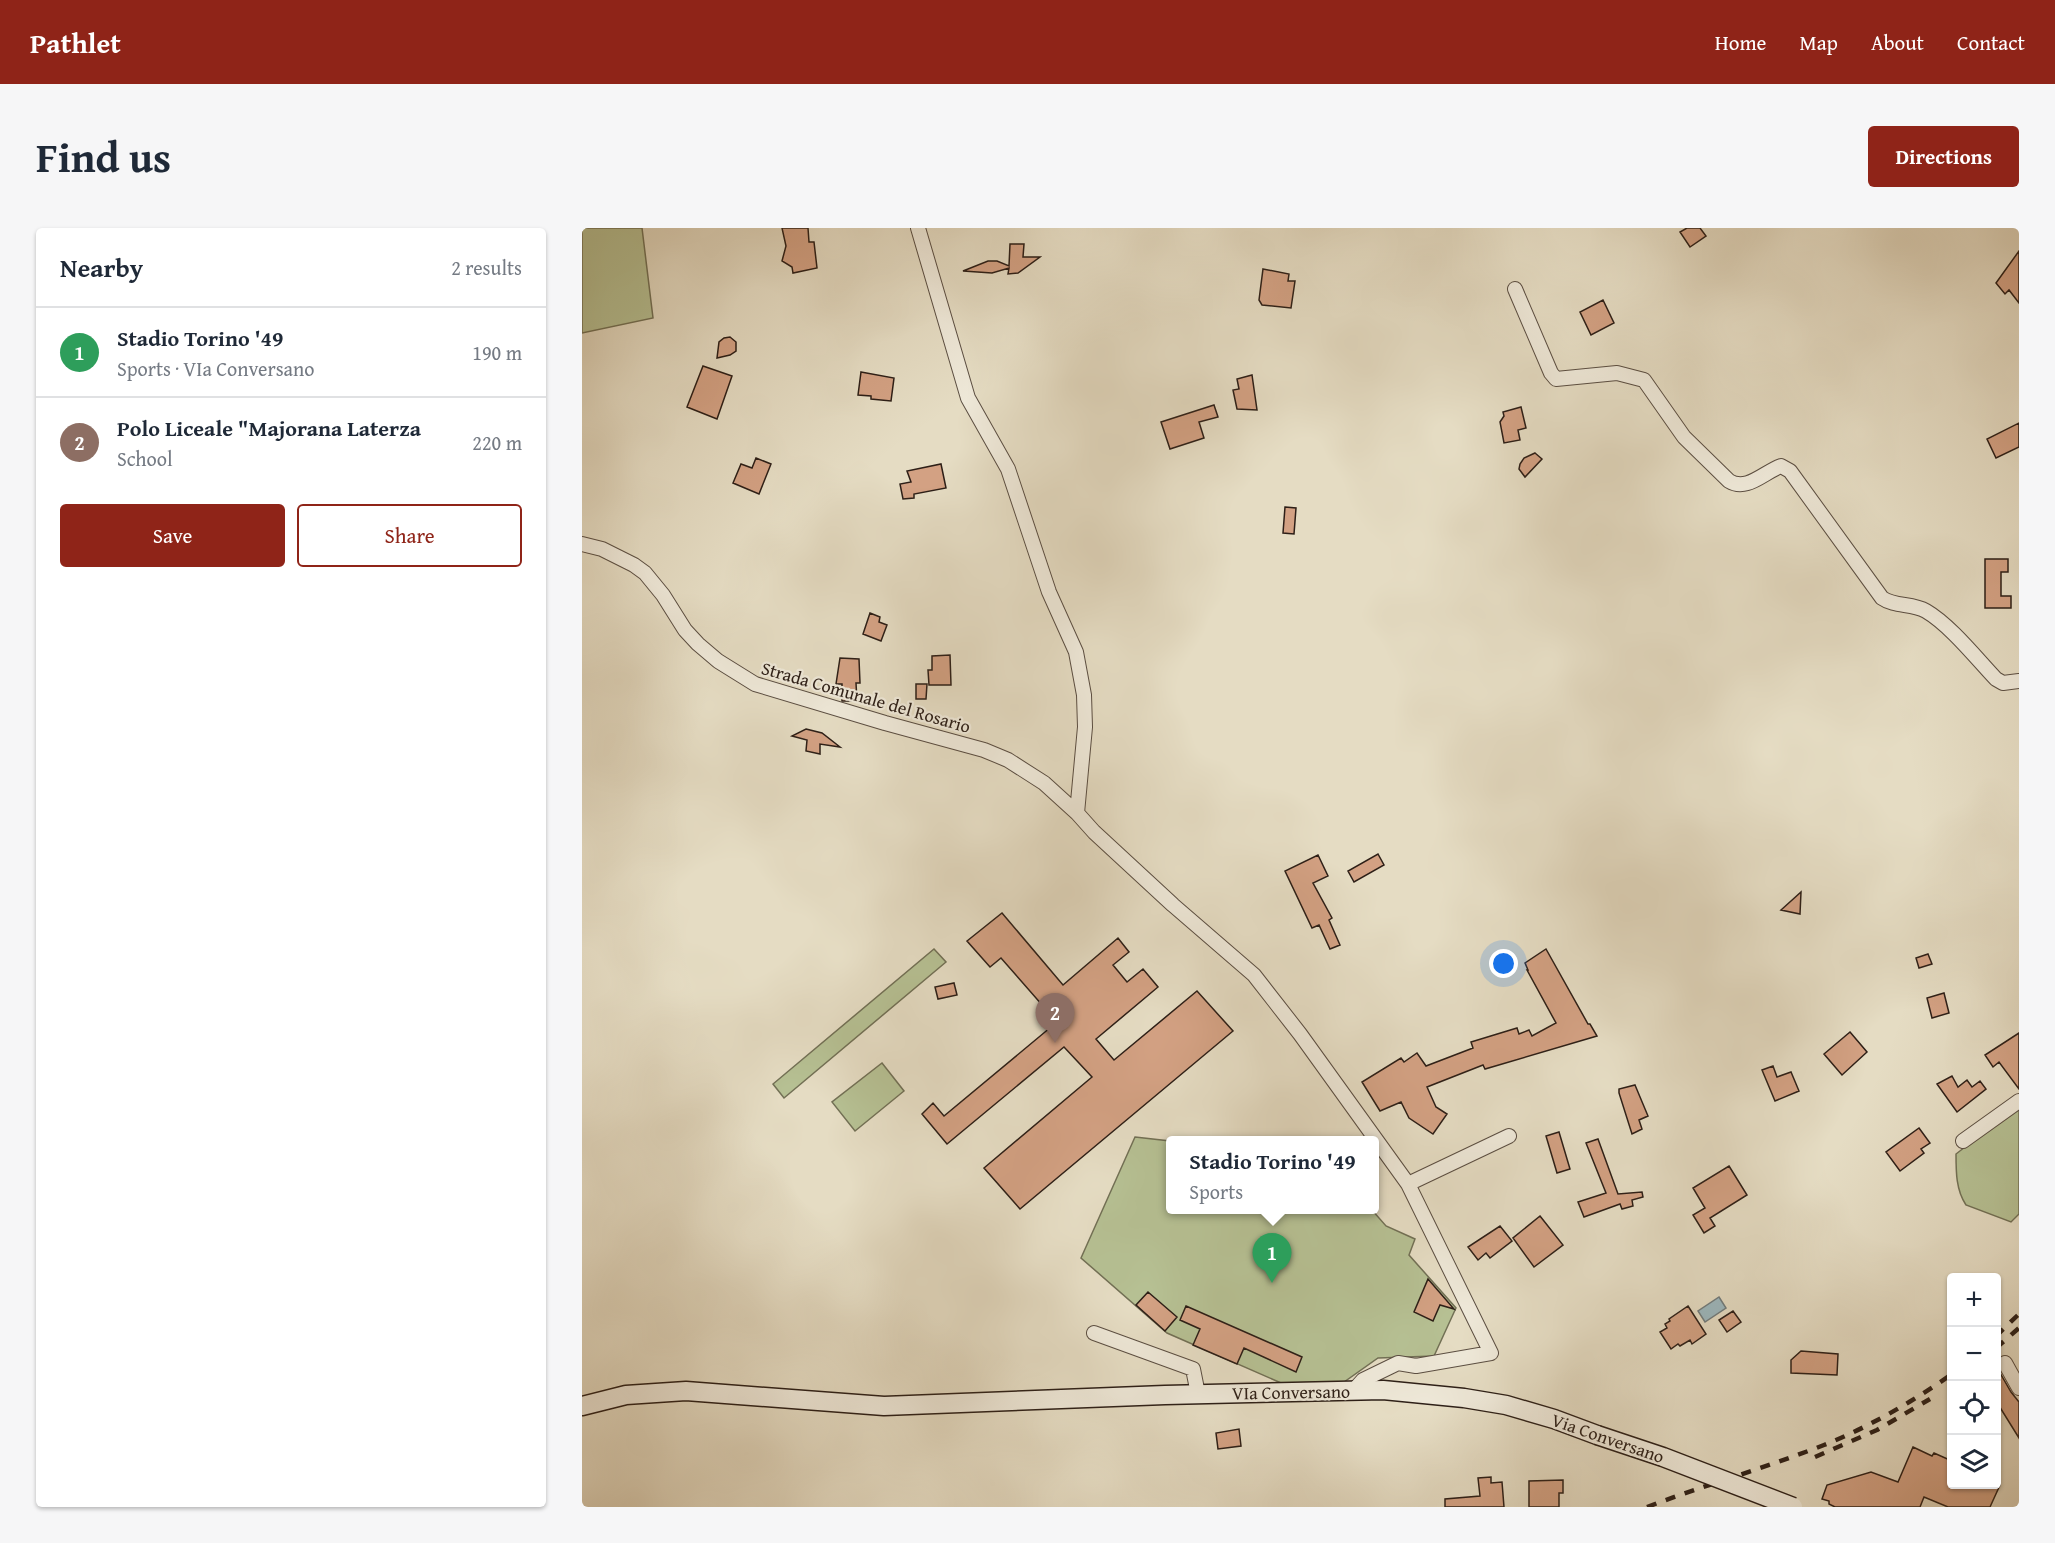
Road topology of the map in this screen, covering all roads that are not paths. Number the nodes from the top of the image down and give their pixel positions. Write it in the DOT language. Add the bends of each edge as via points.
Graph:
graph roads {
  1 [pos="918,228"];
  2 [pos="1515,289"];
  3 [pos="583,545"];
  4 [pos="2019,681"];
  5 [pos="1077,813"];
  6 [pos="2019,1101"];
  7 [pos="1373,1136"];
  8 [pos="1509,1136"];
  9 [pos="1963,1141"];
  10 [pos="1379,1144"];
  11 [pos="1408,1184"];
  12 [pos="1094,1333"];
  13 [pos="2005,1363"];
  14 [pos="2019,1388"];
  15 [pos="1354,1390"];
  16 [pos="1417,1392"];
  17 [pos="1198,1394"];
  18 [pos="582,1406"];
  19 [pos="1792,1507"];
  1 -- 5 [label="street" via="968,398 1008,469 1050,592 1076,652 1085,727"];
  2 -- 4 [label="street" via="1556,379 1617,373 1644,380 1684,437 1736,485 1745,485 1781,466 1790,471 1882,598 1926,611 1959,639 1996,680"];
  3 -- 5 [label="street, Strada Comunale del Rosario" via="602,549 645,573 698,644 755,684 984,750 1044,783"];
  5 -- 7 [label="street, Strada Comunale del Rosario" via="1173,905 1254,975"];
  6 -- 9 [label="street"];
  8 -- 11 [label="street"];
  10 -- 11 [label="street, Strada Comunale del Rosario"];
  11 -- 15 [label="street, Strada Comunale del Rosario" via="1491,1353 1416,1366 1398,1363 1363,1380"];
  12 -- 17 [label="street" via="1193,1370"];
  13 -- 14 [label="street"];
  15 -- 16 [label="main road, VIa Conversano"];
  15 -- 17 [label="main road, VIa Conversano"];
  16 -- 19 [label="main road, Via Conversano, bridge" via="1506,1405 1554,1419"];
  17 -- 18 [label="main road, VIa Conversano" via="884,1406 686,1391 626,1395"];
}
